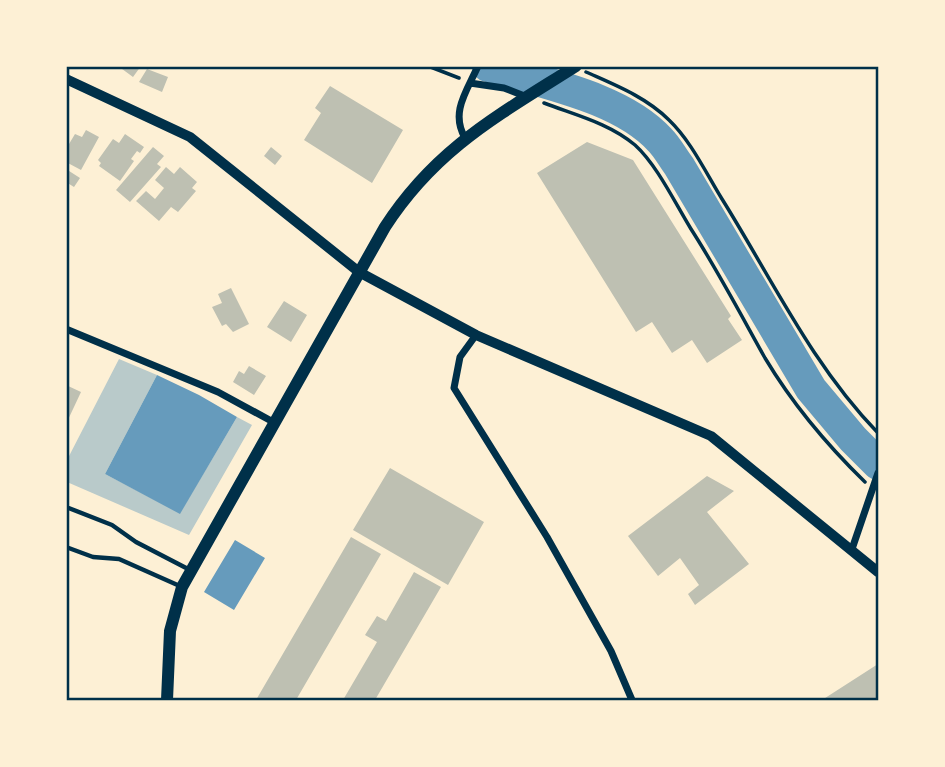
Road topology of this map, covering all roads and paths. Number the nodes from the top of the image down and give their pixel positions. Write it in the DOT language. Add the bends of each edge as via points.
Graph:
graph roads {
  1 [pos="428,66"];
  2 [pos="478,66"];
  3 [pos="575,67"];
  4 [pos="66,79"];
  5 [pos="470,83"];
  6 [pos="527,97"];
  7 [pos="465,138"];
  8 [pos="359,272"];
  9 [pos="66,329"];
  10 [pos="476,335"];
  11 [pos="275,423"];
  12 [pos="878,433"];
  13 [pos="878,473"];
  14 [pos="874,492"];
  15 [pos="66,507"];
  16 [pos="66,547"];
  17 [pos="852,549"];
  18 [pos="191,570"];
  19 [pos="878,572"];
  20 [pos="182,587"];
  21 [pos="167,701"];
  22 [pos="632,701"];
  1 -- 5 [label="path"];
  2 -- 5 [label="street"];
  3 -- 6 [label="main road"];
  3 -- 12 [label="path" via="634,95 677,128 819,362"];
  4 -- 8 [label="street" via="190,137"];
  5 -- 6 [label="street"];
  5 -- 7 [label="street" via="457,116"];
  6 -- 7 [label="main road"];
  6 -- 14 [label="path" via="597,122 636,146 717,269 782,384"];
  7 -- 8 [label="main road" via="412,187"];
  8 -- 10 [label="street"];
  8 -- 11 [label="main road"];
  9 -- 11 [label="street" via="218,391"];
  10 -- 17 [label="street" via="711,436"];
  10 -- 22 [label="street" via="460,357 454,388 547,537 611,651"];
  11 -- 18 [label="main road"];
  13 -- 14 [label="street"];
  14 -- 17 [label="street"];
  15 -- 18 [label="lane" via="111,525"];
  16 -- 20 [label="lane" via="119,559"];
  17 -- 19 [label="street"];
  18 -- 20 [label="main road"];
  20 -- 21 [label="main road" via="170,631"];
}
